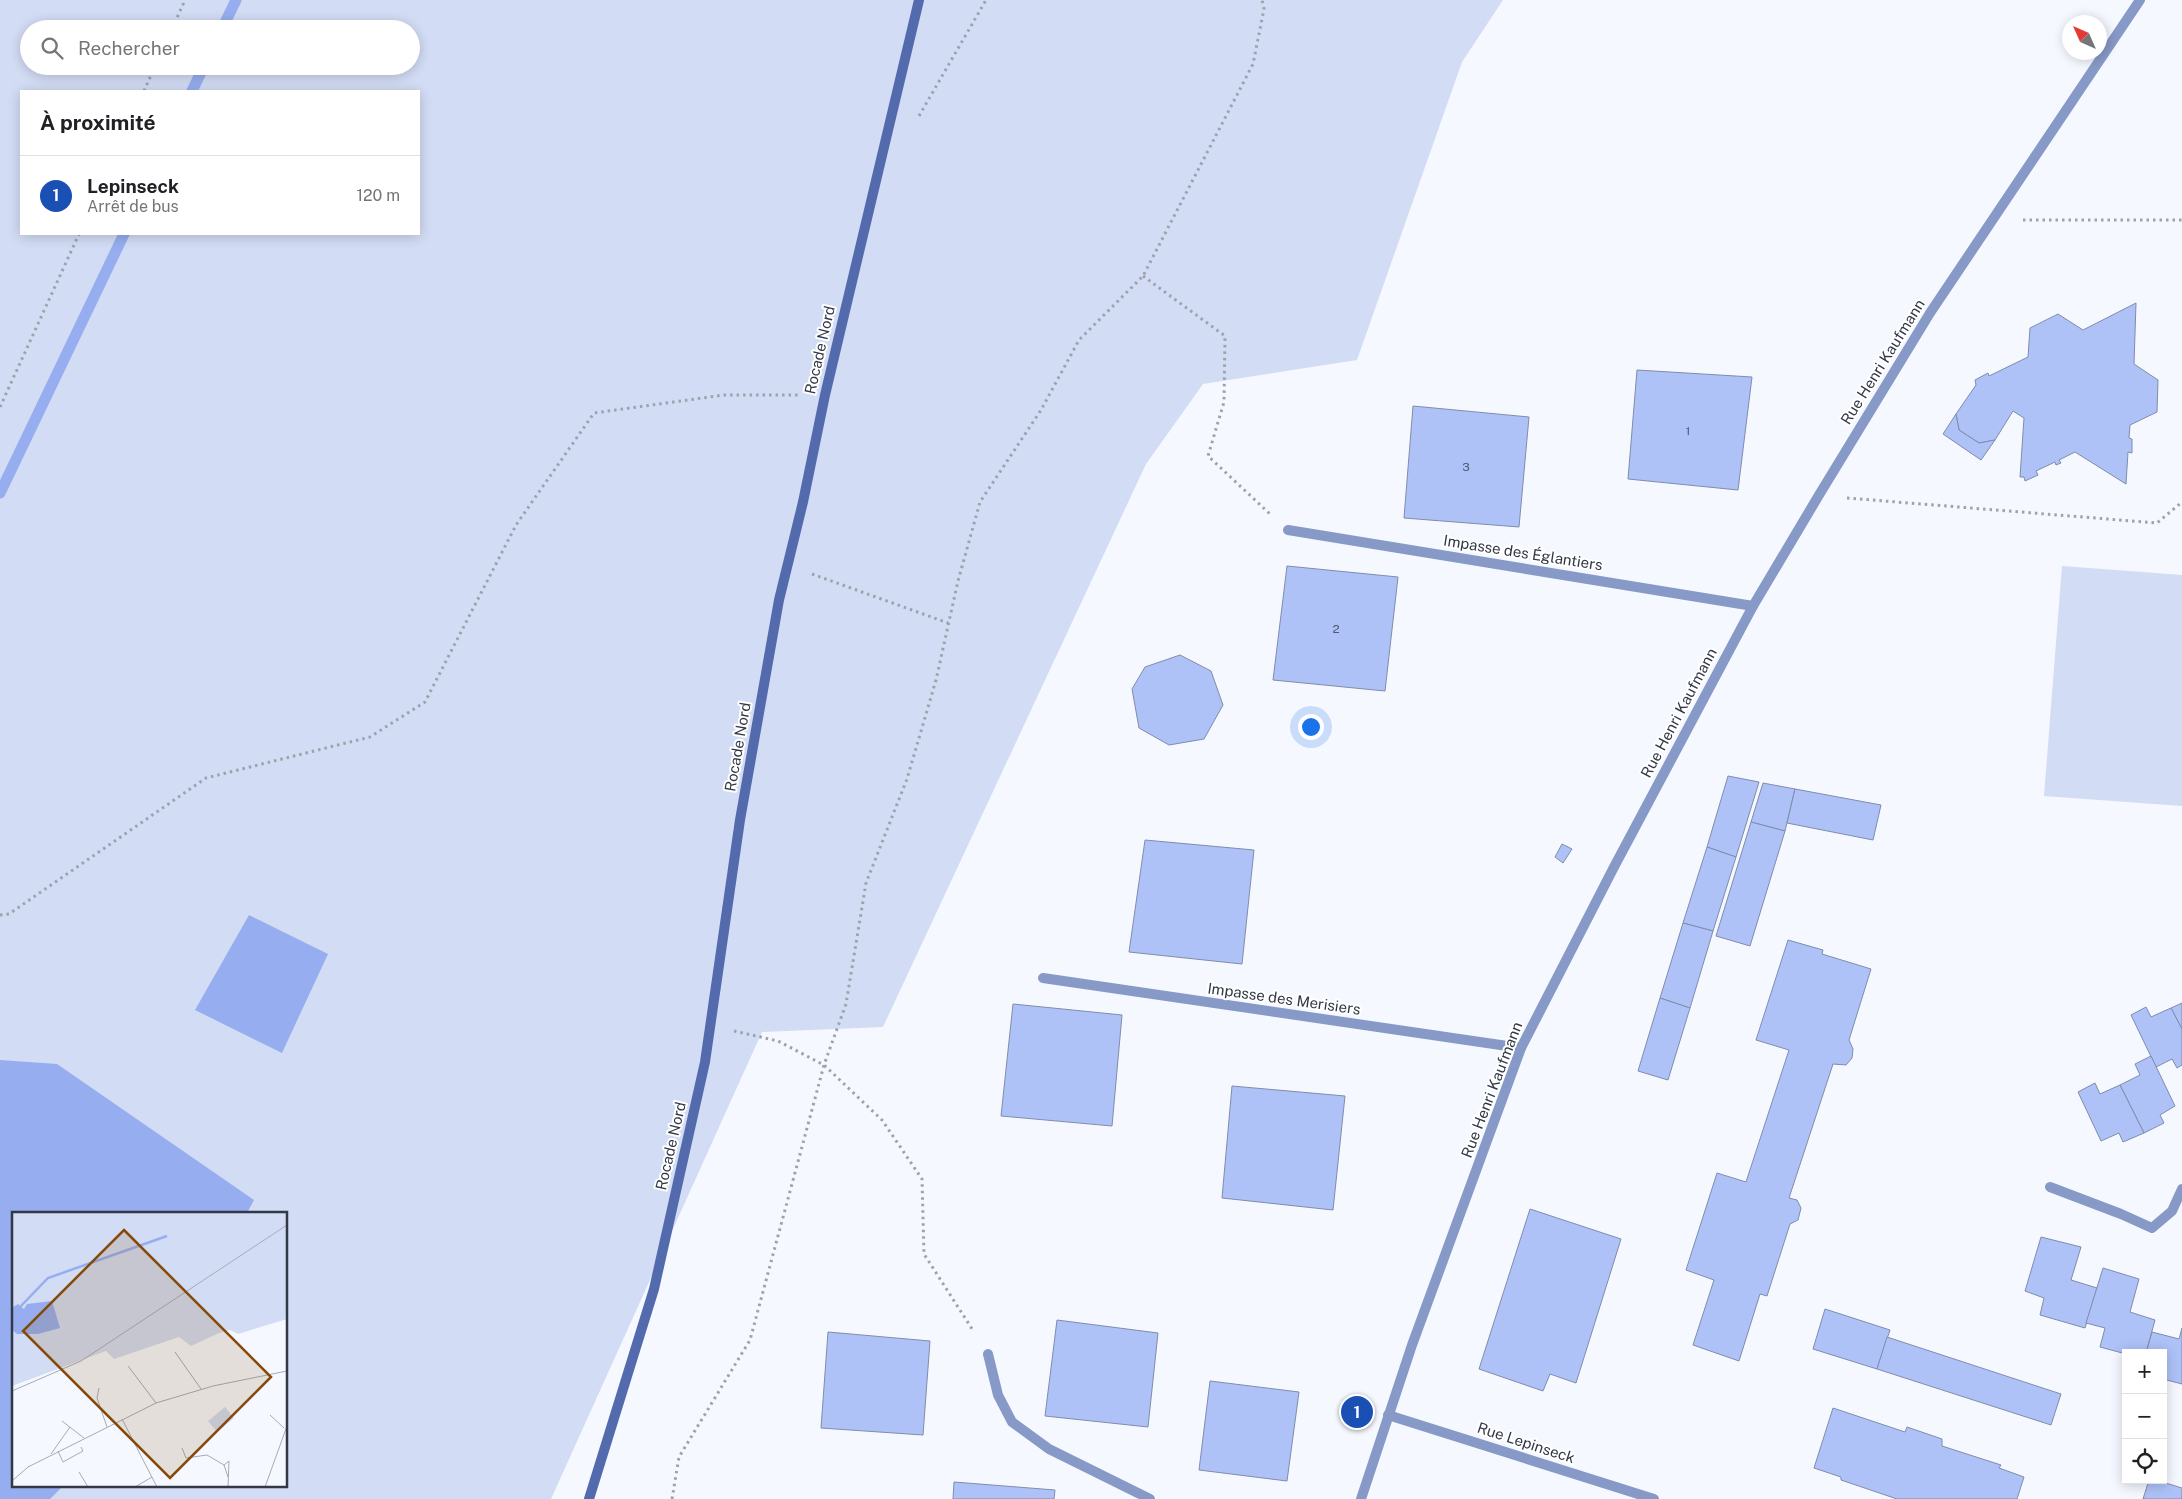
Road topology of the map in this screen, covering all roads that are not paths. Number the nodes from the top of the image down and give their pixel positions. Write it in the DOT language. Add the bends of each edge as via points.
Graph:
graph roads {
  1 [pos="919,0"];
  2 [pos="2140,0"];
  3 [pos="1288,530"];
  4 [pos="1753,606"];
  5 [pos="1043,978"];
  6 [pos="1521,1048"];
  7 [pos="2050,1187"];
  8 [pos="2182,1189"];
  9 [pos="988,1354"];
  10 [pos="1388,1415"];
  11 [pos="589,1499"];
  12 [pos="1150,1499"];
  13 [pos="1361,1499"];
  14 [pos="1654,1499"];
  1 -- 11 [label="main road, Rocade Nord" via="779,600 740,820 705,1062 654,1289"];
  2 -- 4 [label="street, Rue Henri Kaufmann" via="1930,313"];
  3 -- 4 [label="street, Impasse des Églantiers"];
  4 -- 6 [label="street, Rue Henri Kaufmann"];
  5 -- 6 [label="street, Impasse des Merisiers"];
  6 -- 10 [label="street, Rue Henri Kaufmann"];
  7 -- 8 [label="street" via="2152,1228 2172,1211"];
  9 -- 12 [label="street" via="998,1395 1012,1422 1049,1449"];
  10 -- 13 [label="street, Rue Henri Kaufmann"];
  10 -- 14 [label="street, Rue Lepinseck"];
}
